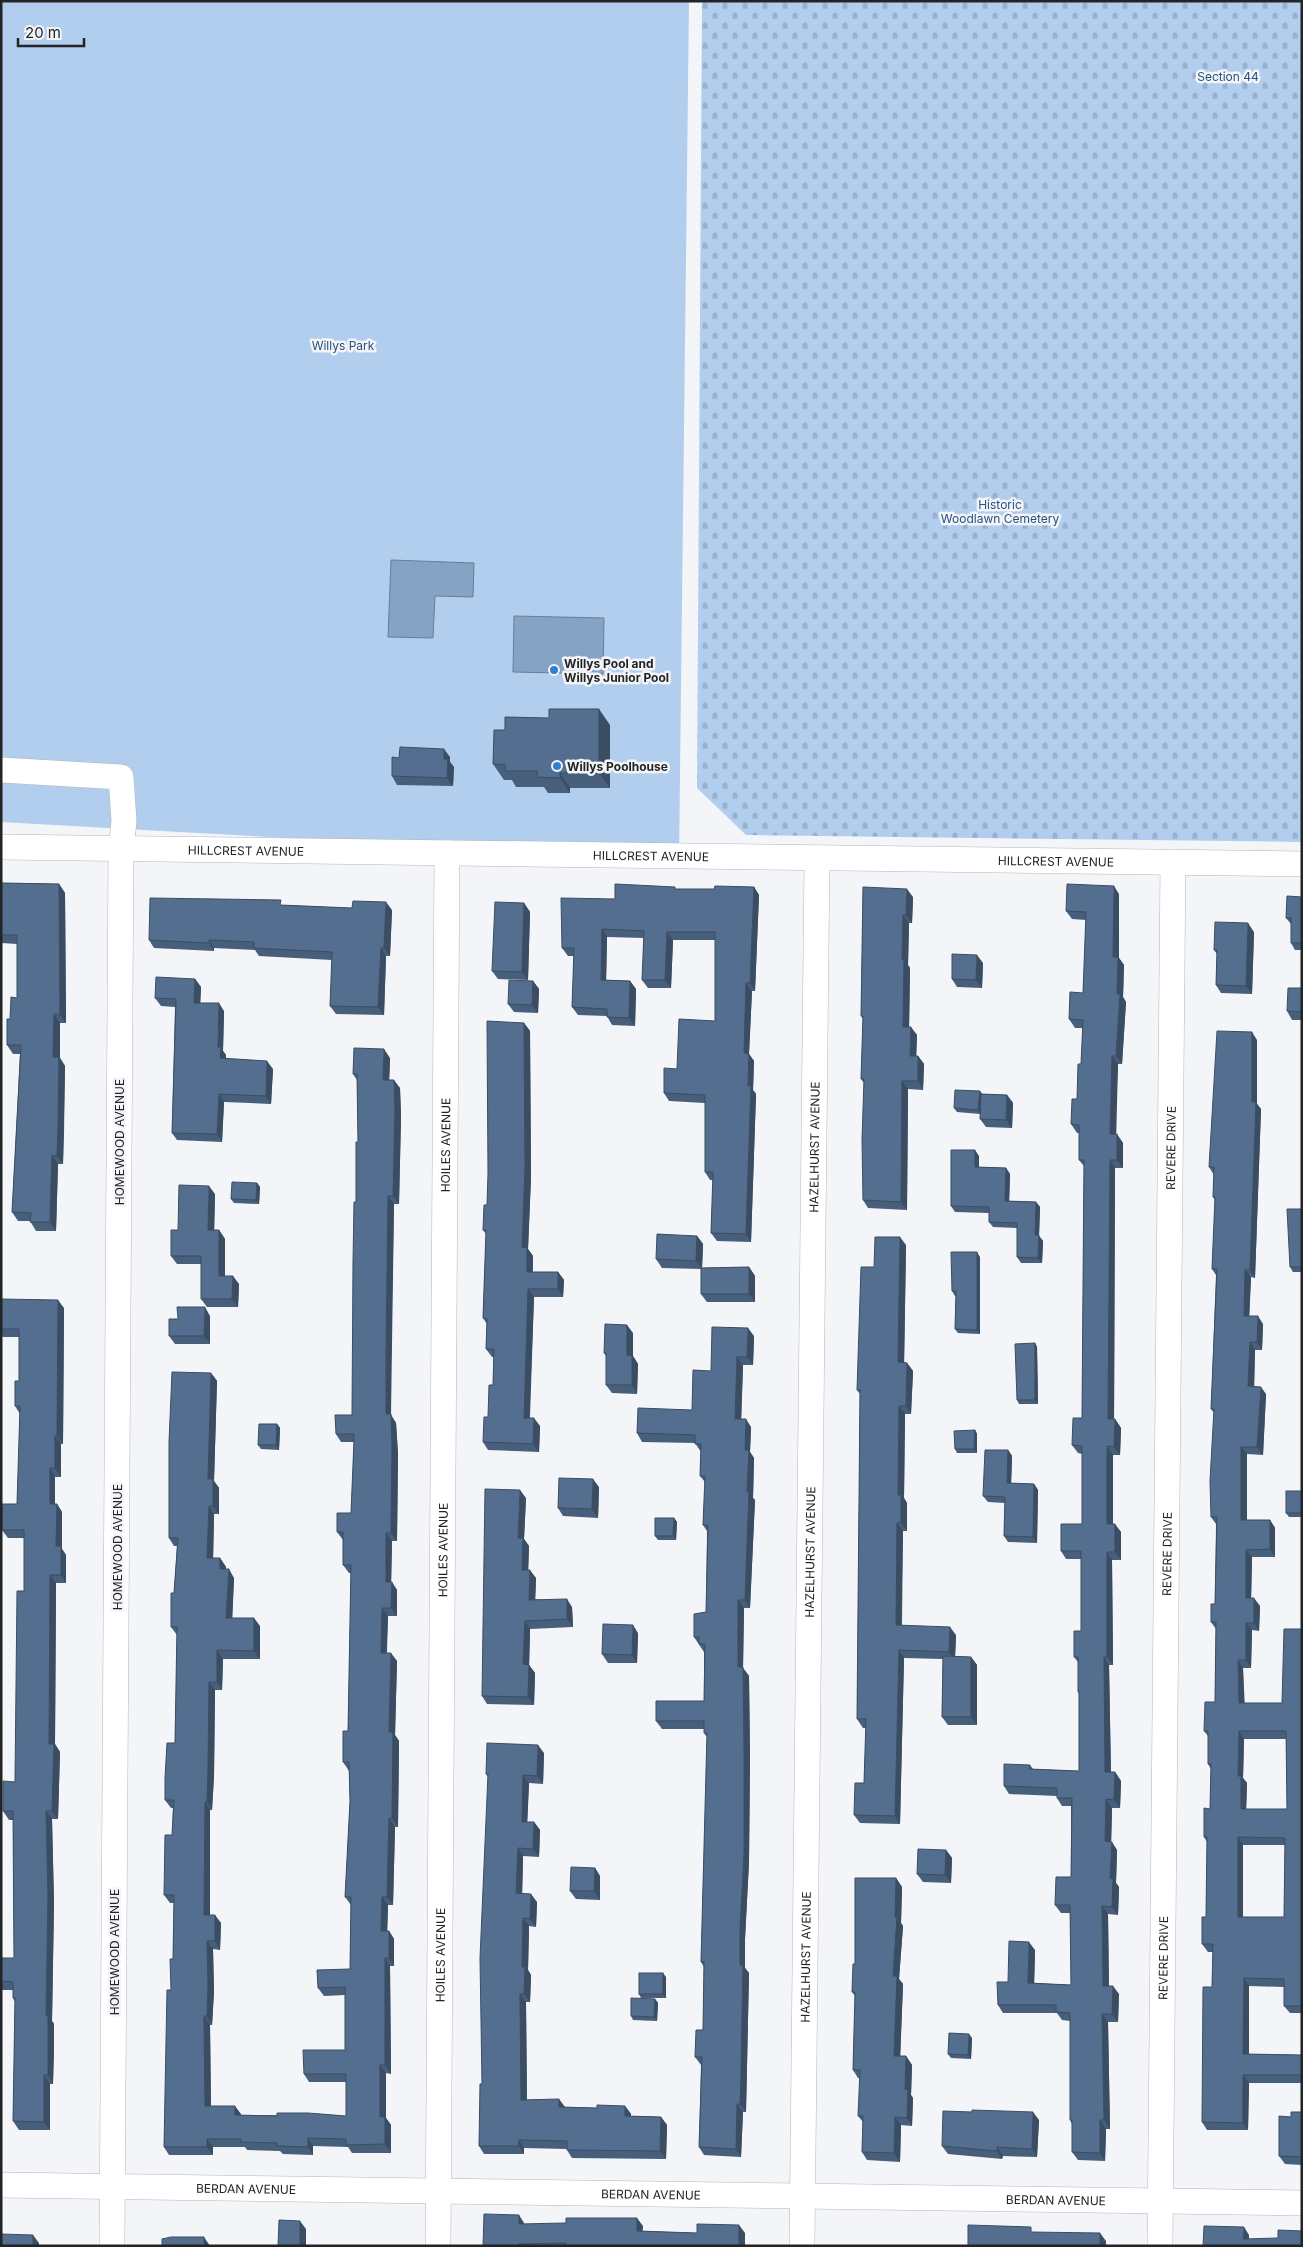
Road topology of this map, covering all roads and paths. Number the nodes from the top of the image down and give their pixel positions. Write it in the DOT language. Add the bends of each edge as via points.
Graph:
graph roads {
  1 [pos="1,770"];
  2 [pos="1,847"];
  3 [pos="121,849"];
  4 [pos="447,853"];
  5 [pos="817,858"];
  6 [pos="1173,862"];
  7 [pos="1302,864"];
  8 [pos="1,2185"];
  9 [pos="113,2187"];
  10 [pos="438,2191"];
  11 [pos="803,2196"];
  12 [pos="1161,2201"];
  13 [pos="1302,2203"];
  14 [pos="112,2246"];
  15 [pos="438,2246"];
  16 [pos="802,2246"];
  17 [pos="1160,2246"];
  1 -- 3 [label="street, HOMEWOOD AVENUE" via="121,776 124,821"];
  2 -- 3 [label="street, HILLCREST AVENUE"];
  3 -- 4 [label="street, HILLCREST AVENUE"];
  3 -- 9 [label="street, HOMEWOOD AVENUE"];
  4 -- 5 [label="street, HILLCREST AVENUE"];
  4 -- 10 [label="street, HOILES AVENUE"];
  5 -- 6 [label="street, HILLCREST AVENUE"];
  5 -- 11 [label="street, HAZELHURST AVENUE"];
  6 -- 7 [label="street, HILLCREST AVENUE"];
  6 -- 12 [label="street, REVERE DRIVE"];
  8 -- 9 [label="street, BERDAN AVENUE"];
  9 -- 10 [label="street, BERDAN AVENUE"];
  9 -- 14 [label="street, HOMEWOOD AVENUE"];
  10 -- 11 [label="street, BERDAN AVENUE"];
  10 -- 15 [label="street, HOILES AVENUE"];
  11 -- 12 [label="street, BERDAN AVENUE"];
  11 -- 16 [label="street, HAZELHURST AVENUE"];
  12 -- 13 [label="street, BERDAN AVENUE"];
  12 -- 17 [label="street, REVERE DRIVE"];
}
